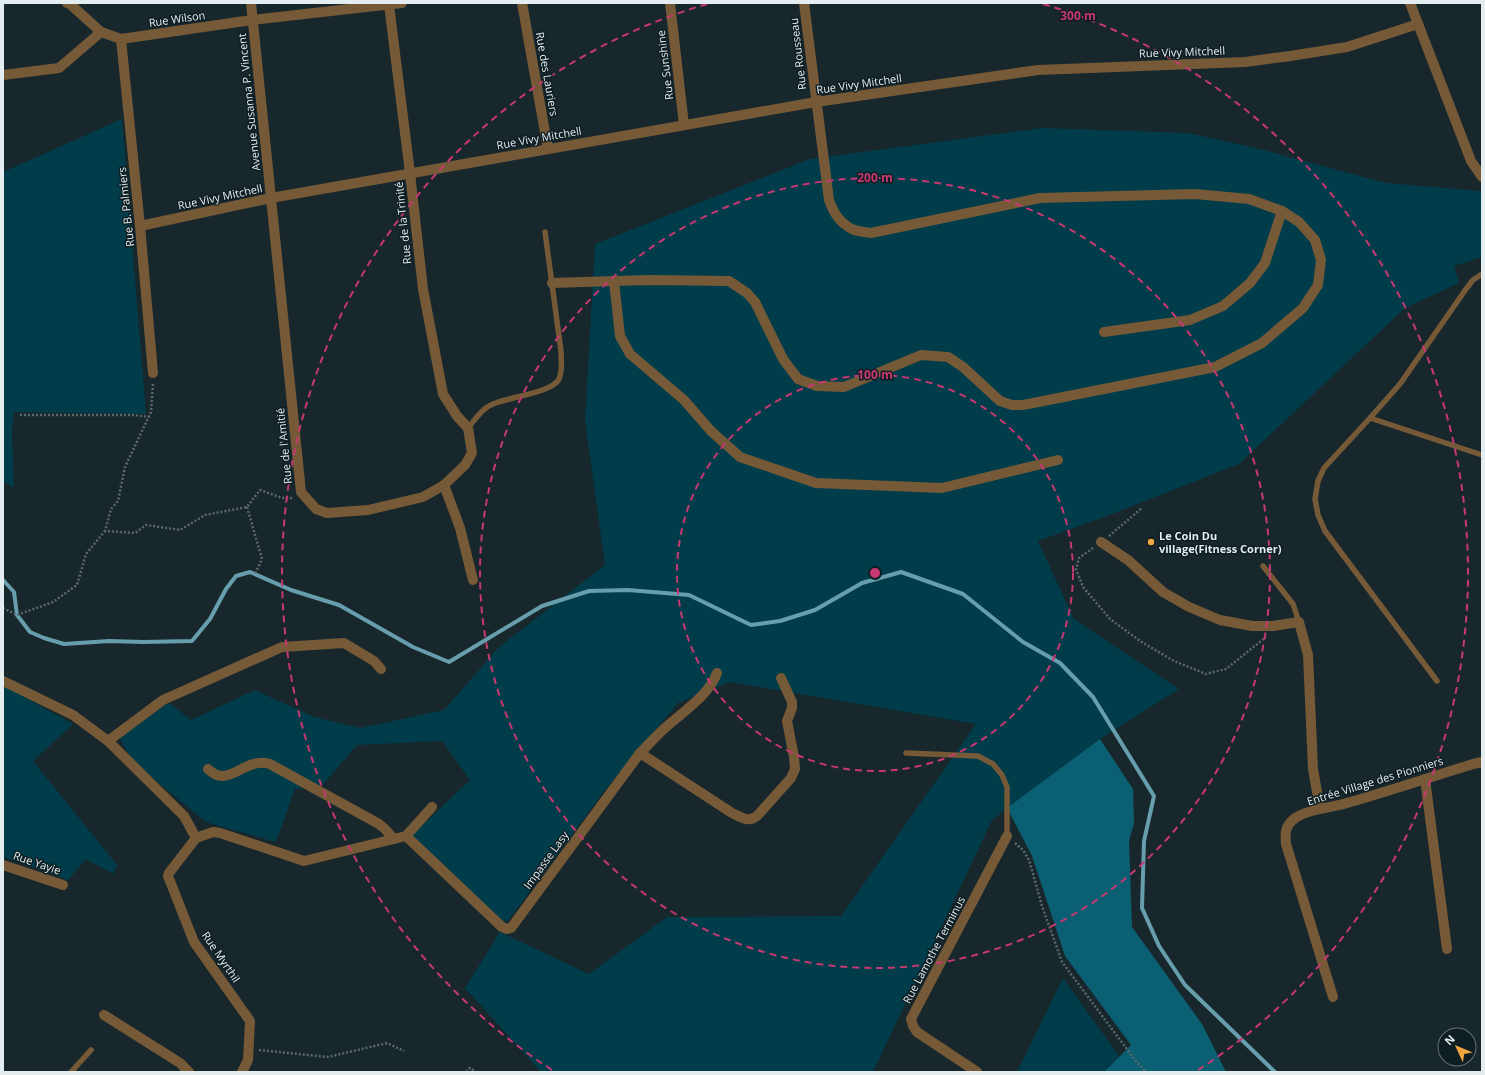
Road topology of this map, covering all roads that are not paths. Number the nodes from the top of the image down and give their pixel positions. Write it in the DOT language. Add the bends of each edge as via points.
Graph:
graph roads {
  1 [pos="67,3"];
  2 [pos="251,3"];
  3 [pos="402,3"];
  4 [pos="522,3"];
  5 [pos="670,3"];
  6 [pos="804,3"];
  7 [pos="1410,3"];
  8 [pos="389,5"];
  9 [pos="252,20"];
  10 [pos="1418,24"];
  11 [pos="101,32"];
  12 [pos="121,39"];
  13 [pos="3,75"];
  14 [pos="816,102"];
  15 [pos="684,125"];
  16 [pos="548,149"];
  17 [pos="410,173"];
  18 [pos="1482,177"];
  19 [pos="271,198"];
  20 [pos="1282,211"];
  21 [pos="140,226"];
  22 [pos="545,232"];
  23 [pos="1482,274"];
  24 [pos="614,282"];
  25 [pos="552,283"];
  26 [pos="1104,332"];
  27 [pos="153,373"];
  28 [pos="1370,418"];
  29 [pos="468,428"];
  30 [pos="1482,455"];
  31 [pos="1058,460"];
  32 [pos="444,485"];
  33 [pos="1101,542"];
  34 [pos="1263,566"];
  35 [pos="473,580"];
  36 [pos="1299,622"];
  37 [pos="381,669"];
  38 [pos="717,673"];
  39 [pos="781,678"];
  40 [pos="1437,681"];
  41 [pos="3,682"];
  42 [pos="108,741"];
  43 [pos="640,753"];
  44 [pos="906,753"];
  45 [pos="1482,762"];
  46 [pos="208,769"];
  47 [pos="1425,779"];
  48 [pos="432,807"];
  49 [pos="1320,809"];
  50 [pos="406,836"];
  51 [pos="1007,836"];
  52 [pos="196,838"];
  53 [pos="394,839"];
  54 [pos="3,865"];
  55 [pos="63,885"];
  56 [pos="1447,949"];
  57 [pos="1333,997"];
  58 [pos="104,1015"];
  59 [pos="91,1050"];
  60 [pos="71,1072"];
  61 [pos="189,1072"];
  62 [pos="242,1072"];
  63 [pos="977,1072"];
  1 -- 11 [label="street"];
  2 -- 9 [label="street, Avenue Susanna P. Vincent"];
  3 -- 8 [label="street, Rue Wilson"];
  4 -- 16 [label="street, Rue des Lauriers"];
  5 -- 15 [label="street, Rue Sunshine"];
  6 -- 14 [label="street, Rue Rousseau"];
  7 -- 10 [label="street"];
  8 -- 9 [label="street, Rue Wilson"];
  8 -- 17 [label="street, Rue de la Trinité"];
  9 -- 12 [label="street, Rue Wilson"];
  9 -- 19 [label="street, Avenue Susanna P. Vincent"];
  10 -- 14 [label="street, Rue Vivy Mitchell" via="1347,47 1246,62 1038,70"];
  10 -- 18 [label="street" via="1471,161"];
  11 -- 12 [label="street, Rue Wilson"];
  11 -- 13 [label="street" via="59,68"];
  12 -- 21 [label="street, Rue B. Palmiers"];
  14 -- 15 [label="street, Rue Vivy Mitchell"];
  14 -- 20 [label="street, Rue Rousseau" via="829,200 839,220 853,230 871,232 1040,198 1195,194 1248,199"];
  15 -- 16 [label="street, Rue Vivy Mitchell"];
  16 -- 17 [label="street, Rue Vivy Mitchell"];
  17 -- 19 [label="street, Rue Vivy Mitchell"];
  17 -- 29 [label="street, Rue de la Trinité" via="423,289 442,394"];
  19 -- 21 [label="street, Rue Vivy Mitchell"];
  19 -- 32 [label="street, Rue de l'Amitié" via="301,492 316,509 327,513 368,510 424,497"];
  20 -- 24 [label="street, Rue Rousseau" via="1299,222 1315,240 1321,260 1318,285 1303,308 1262,343 1215,367 1023,405 1000,401 963,367 948,357 922,355 844,387 817,386 798,379 783,359 755,302 729,280"];
  20 -- 26 [label="street" via="1265,263 1250,283 1223,306 1190,320"];
  21 -- 27 [label="street, Rue B. Palmiers"];
  22 -- 25 [label="lane"];
  23 -- 28 [label="lane" via="1473,280 1400,384"];
  24 -- 25 [label="street, Rue Rousseau"];
  24 -- 31 [label="street" via="620,336 630,354 684,400 711,431 740,457 816,483 942,488"];
  25 -- 29 [label="lane" via="562,369 559,380 548,388 492,404 481,412"];
  28 -- 30 [label="lane"];
  28 -- 40 [label="lane" via="1324,468 1318,481 1315,499 1318,515 1324,531"];
  29 -- 32 [label="street, Rue de l'Amitié" via="472,453 465,465"];
  32 -- 35 [label="street" via="460,528"];
  33 -- 36 [label="street" via="1128,560 1163,592 1220,620 1252,626"];
  34 -- 36 [label="lane" via="1293,604"];
  36 -- 49 [label="street" via="1308,655 1313,769"];
  37 -- 42 [label="street" via="374,661 344,643 282,647 163,700"];
  38 -- 43 [label="street" via="712,684"];
  39 -- 43 [label="street" via="792,702 787,721 795,769 791,778 753,820 732,813"];
  41 -- 42 [label="street" via="73,715"];
  42 -- 52 [label="street" via="184,816"];
  43 -- 50 [label="street, Impasse Lasy" via="511,928 502,927"];
  44 -- 51 [label="lane" via="978,756 993,764 1007,787"];
  45 -- 47 [label="street, Entrée Village des Pionniers"];
  46 -- 53 [label="street" via="212,774 221,777 253,763 270,764 379,824"];
  47 -- 49 [label="street, Entrée Village des Pionniers" via="1345,804"];
  47 -- 56 [label="street"];
  48 -- 50 [label="street"];
  49 -- 57 [label="street, Entrée Village des Pionniers" via="1295,818 1288,825 1285,834"];
  50 -- 53 [label="street"];
  51 -- 63 [label="street, Rue Lamothe Terminus" via="911,1019 917,1032"];
  52 -- 53 [label="street" via="213,832 220,833 304,861"];
  52 -- 62 [label="street, Rue Myrthil" via="168,876 194,942 250,1021 248,1060"];
  54 -- 55 [label="street, Rue Yayie"];
  58 -- 61 [label="street" via="180,1063"];
  59 -- 60 [label="lane"];
}
